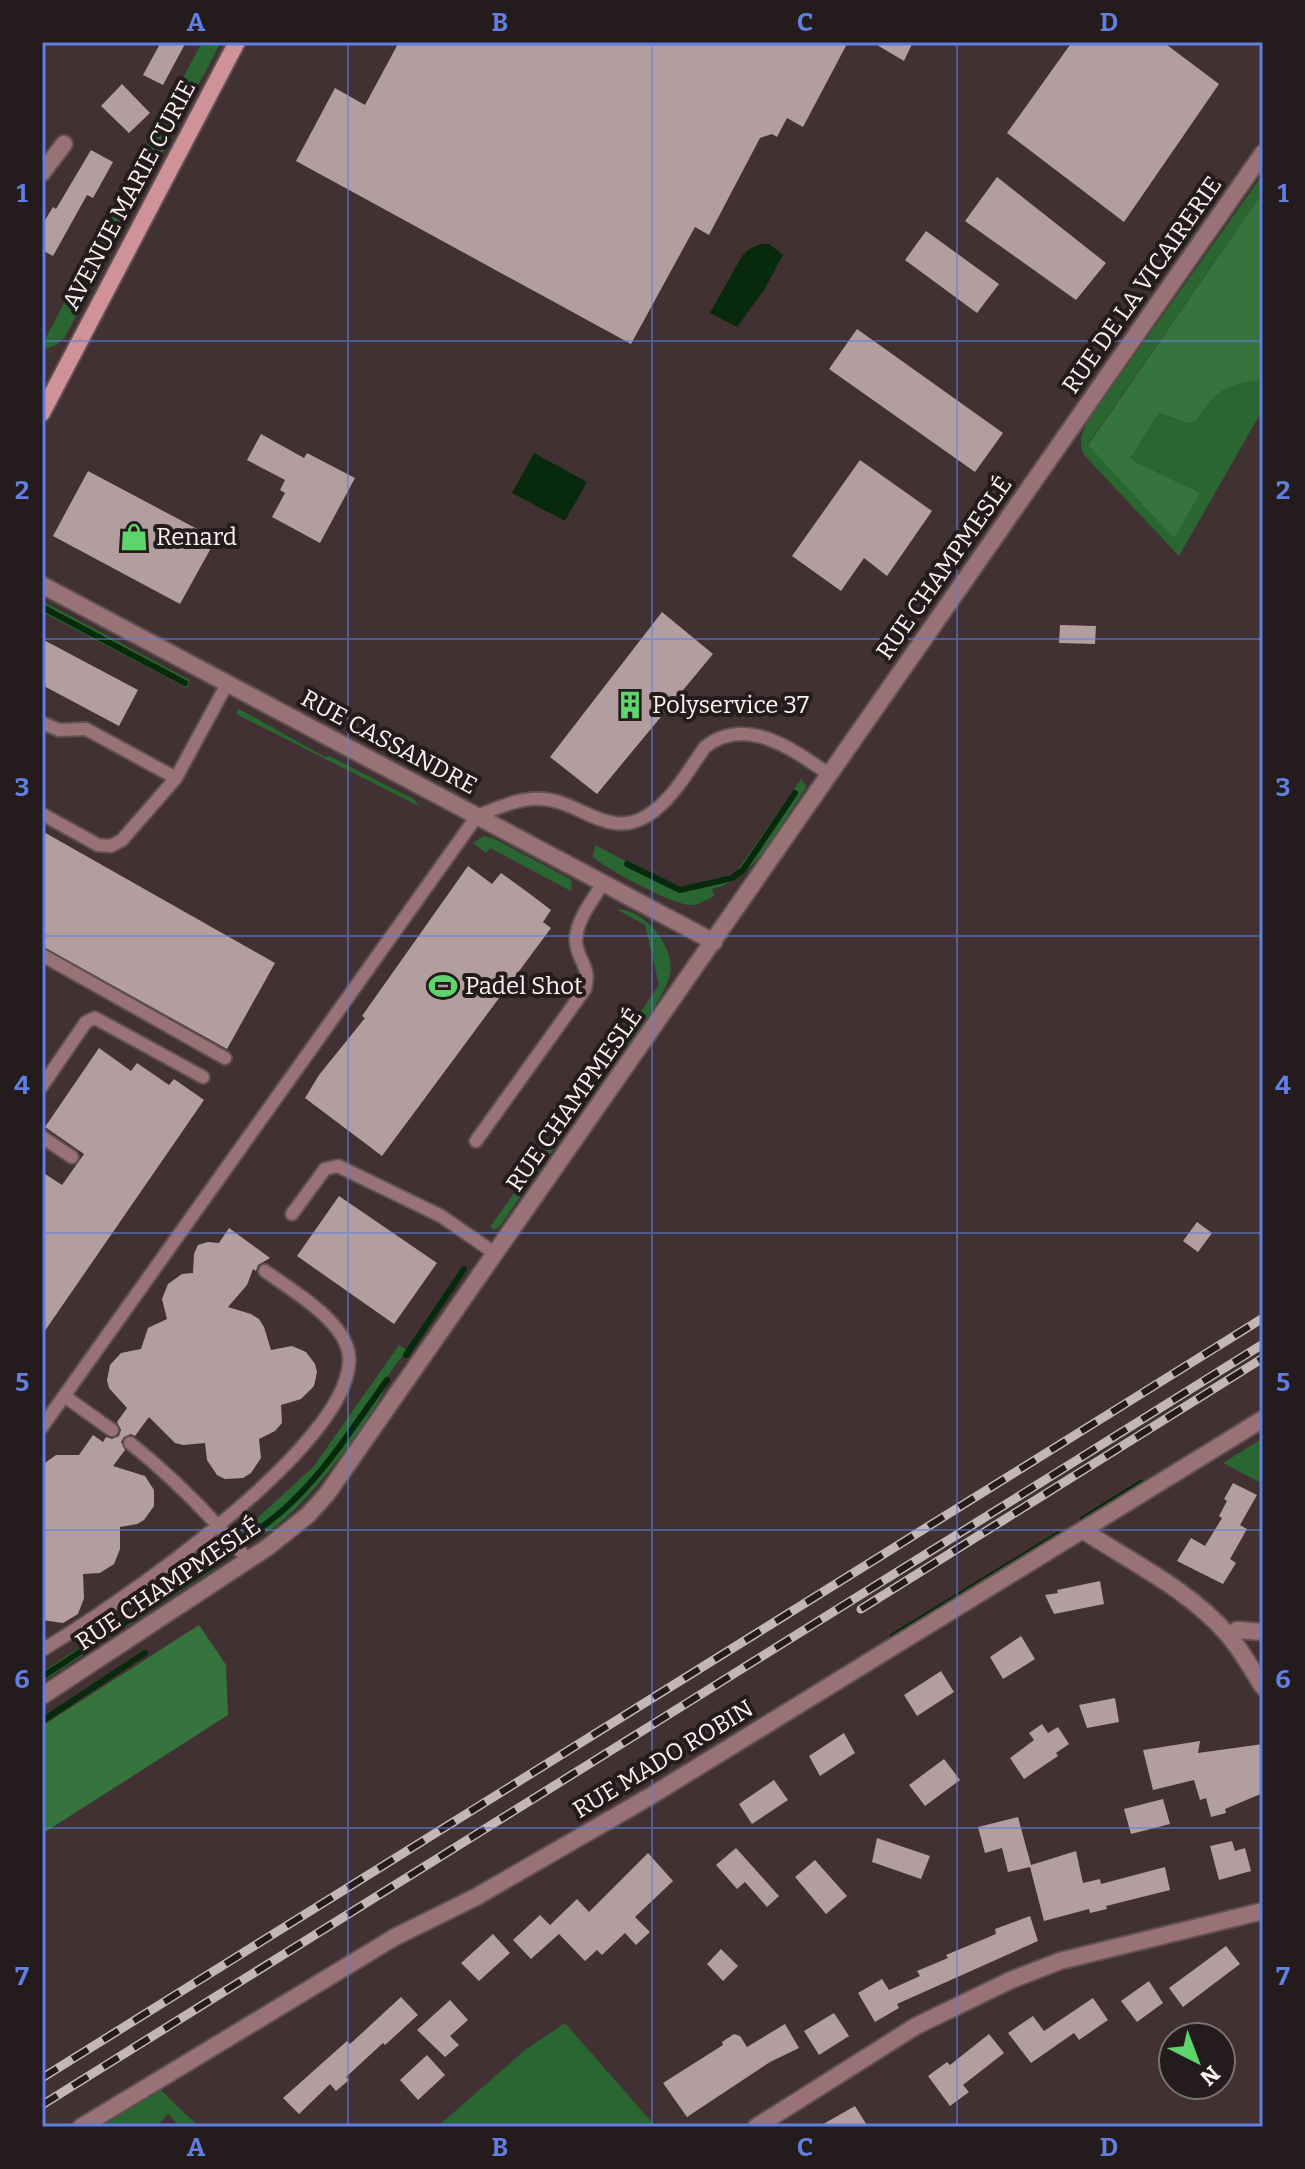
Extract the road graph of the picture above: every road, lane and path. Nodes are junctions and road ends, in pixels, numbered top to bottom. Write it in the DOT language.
graph roads {
  1 [pos="237,42"];
  2 [pos="64,144"];
  3 [pos="1263,153"];
  4 [pos="42,173"];
  5 [pos="42,413"];
  6 [pos="1059,445"];
  7 [pos="42,585"];
  8 [pos="227,684"];
  9 [pos="42,723"];
  10 [pos="830,775"];
  11 [pos="176,778"];
  12 [pos="42,814"];
  13 [pos="477,816"];
  14 [pos="603,883"];
  15 [pos="714,942"];
  16 [pos="42,955"];
  17 [pos="225,1058"];
  18 [pos="203,1077"];
  19 [pos="42,1086"];
  20 [pos="42,1137"];
  21 [pos="476,1141"];
  22 [pos="72,1157"];
  23 [pos="292,1214"];
  24 [pos="496,1254"];
  25 [pos="265,1271"];
  26 [pos="64,1396"];
  27 [pos="1263,1419"];
  28 [pos="42,1427"];
  29 [pos="112,1430"];
  30 [pos="130,1443"];
  31 [pos="218,1524"];
  32 [pos="1084,1531"];
  33 [pos="248,1560"];
  34 [pos="1263,1632"];
  35 [pos="1229,1636"];
  36 [pos="42,1650"];
  37 [pos="1263,1687"];
  38 [pos="42,1696"];
  39 [pos="1263,1911"];
  40 [pos="81,2127"];
  41 [pos="756,2127"];
  1 -- 5 [label="main road, AVENUE MARIE CURIE"];
  2 -- 4 [label="street"];
  3 -- 6 [label="street, RUE DE LA VICAIRERIE"];
  6 -- 10 [label="street, RUE CHAMPMESLÉ"];
  7 -- 8 [label="street, RUE CASSANDRE"];
  8 -- 11 [label="lane"];
  8 -- 13 [label="street, RUE CASSANDRE"];
  9 -- 11 [label="lane"];
  10 -- 13 [label="lane"];
  10 -- 15 [label="street, RUE CHAMPMESLÉ"];
  11 -- 12 [label="lane"];
  13 -- 14 [label="street, RUE CASSANDRE"];
  13 -- 26 [label="lane"];
  14 -- 15 [label="street, RUE CASSANDRE"];
  14 -- 21 [label="lane"];
  15 -- 24 [label="street, RUE CHAMPMESLÉ"];
  16 -- 17 [label="lane"];
  18 -- 19 [label="lane"];
  20 -- 22 [label="lane"];
  23 -- 24 [label="lane"];
  24 -- 33 [label="street, RUE CHAMPMESLÉ"];
  25 -- 31 [label="lane"];
  26 -- 28 [label="lane"];
  26 -- 29 [label="lane"];
  27 -- 32 [label="street, RUE MADO ROBIN"];
  30 -- 31 [label="lane"];
  31 -- 33 [label="lane"];
  31 -- 36 [label="lane"];
  32 -- 35 [label="street"];
  32 -- 40 [label="street, RUE MADO ROBIN"];
  33 -- 38 [label="street, RUE CHAMPMESLÉ"];
  34 -- 35 [label="street"];
  35 -- 37 [label="street"];
  39 -- 41 [label="street"];
}
